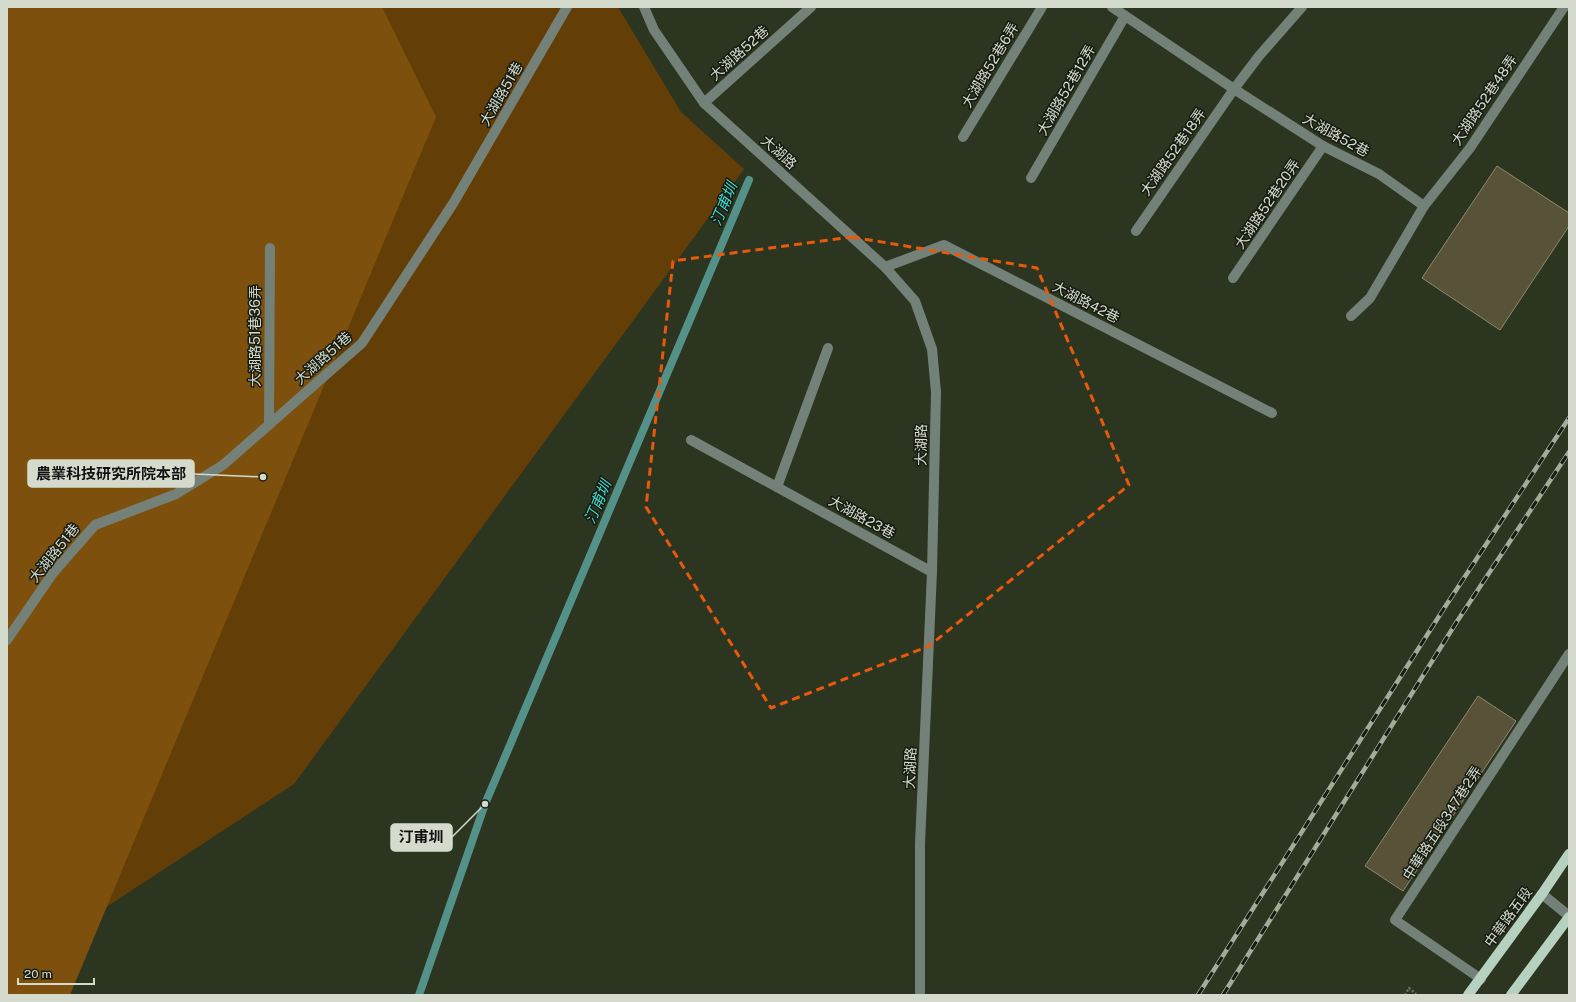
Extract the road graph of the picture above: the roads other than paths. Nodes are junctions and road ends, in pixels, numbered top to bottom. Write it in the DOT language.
graph roads {
  1 [pos="567,7"];
  2 [pos="644,7"];
  3 [pos="811,7"];
  4 [pos="1042,7"];
  5 [pos="1112,7"];
  6 [pos="1302,7"];
  7 [pos="1564,7"];
  8 [pos="1125,16"];
  9 [pos="1234,89"];
  10 [pos="704,103"];
  11 [pos="963,137"];
  12 [pos="1323,146"];
  13 [pos="1031,178"];
  14 [pos="1424,206"];
  15 [pos="1136,231"];
  16 [pos="270,248"];
  17 [pos="885,267"];
  18 [pos="1233,278"];
  19 [pos="1351,316"];
  20 [pos="828,348"];
  21 [pos="1272,413"];
  22 [pos="269,425"];
  23 [pos="691,440"];
  24 [pos="777,487"];
  25 [pos="932,572"];
  26 [pos="7,640"];
  27 [pos="1569,654"];
  28 [pos="1569,854"];
  29 [pos="1542,894"];
  30 [pos="1569,916"];
  31 [pos="1480,979"];
  32 [pos="920,995"];
  33 [pos="1468,995"];
  34 [pos="1511,995"];
  1 -- 22 [label="street, 大湖路51巷"];
  2 -- 10 [label="street, 大湖路"];
  3 -- 10 [label="street, 大湖路52巷"];
  4 -- 11 [label="street, 大湖路52巷6弄"];
  5 -- 8 [label="street, 大湖路52巷"];
  6 -- 9 [label="street"];
  7 -- 14 [label="street, 大湖路52巷48弄"];
  8 -- 9 [label="street, 大湖路52巷"];
  8 -- 13 [label="street, 大湖路52巷12弄"];
  9 -- 12 [label="street, 大湖路52巷"];
  9 -- 15 [label="street, 大湖路52巷18弄"];
  10 -- 17 [label="street, 大湖路"];
  12 -- 14 [label="street, 大湖路52巷"];
  12 -- 18 [label="street, 大湖路52巷20弄"];
  14 -- 19 [label="street, 大湖路52巷48弄"];
  16 -- 22 [label="street, 大湖路51巷36弄"];
  17 -- 21 [label="street, 大湖路42巷"];
  17 -- 25 [label="street, 大湖路"];
  20 -- 24 [label="street"];
  22 -- 26 [label="street, 大湖路51巷"];
  23 -- 24 [label="street, 大湖路23巷"];
  24 -- 25 [label="street, 大湖路23巷"];
  25 -- 32 [label="street, 大湖路"];
  27 -- 31 [label="street, 中華路五段347巷2弄"];
  28 -- 29 [label="main road, 中華路五段"];
  29 -- 30 [label="street"];
  29 -- 31 [label="main road, 中華路五段"];
  30 -- 34 [label="main road"];
  31 -- 33 [label="main road, 中華路五段"];
}
